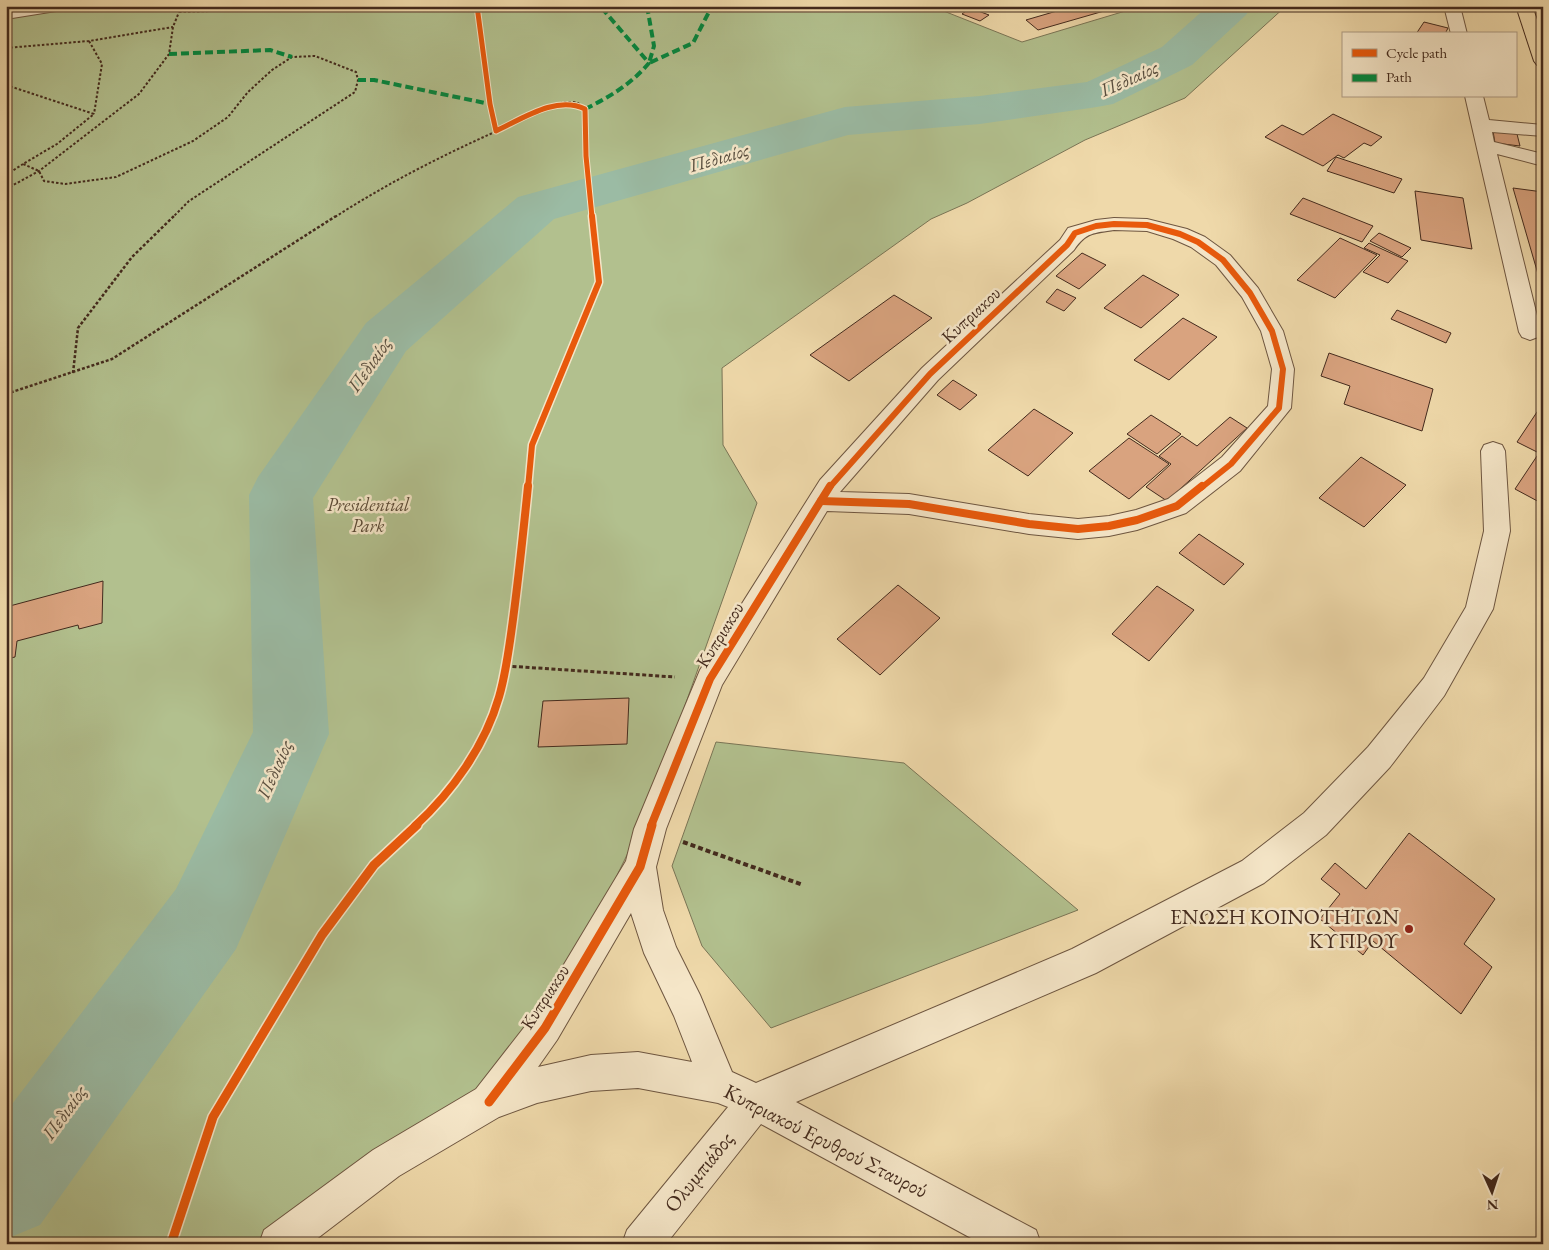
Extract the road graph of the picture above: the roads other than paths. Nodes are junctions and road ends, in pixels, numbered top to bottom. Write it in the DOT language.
graph roads {
  1 [pos="56,6"];
  2 [pos="1452,6"];
  3 [pos="1524,6"];
  4 [pos="17,11"];
  5 [pos="1458,32"];
  6 [pos="1542,55"];
  7 [pos="1474,98"];
  8 [pos="1480,124"];
  9 [pos="1543,131"];
  10 [pos="1486,146"];
  11 [pos="1543,160"];
  12 [pos="1530,332"];
  13 [pos="1493,451"];
  14 [pos="821,500"];
  15 [pos="640,867"];
  16 [pos="719,1085"];
  17 [pos="756,1101"];
  18 [pos="489,1102"];
  19 [pos="278,1244"];
  20 [pos="641,1244"];
  21 [pos="1022,1244"];
  1 -- 4 [label="street"];
  2 -- 5 [label="street"];
  3 -- 6 [label="main road"];
  7 -- 8 [label="street"];
  8 -- 9 [label="street"];
  8 -- 10 [label="street"];
  10 -- 11 [label="street"];
  10 -- 12 [label="street"];
  13 -- 17 [label="street"];
  14 -- 14 [label="street, Κυπριακου"];
  14 -- 15 [label="street, Κυπριακου"];
  15 -- 16 [label="street, Κυπριακου"];
  15 -- 18 [label="street, Κυπριακου"];
  16 -- 17 [label="street, Κυπριακού Ερυθρού Σταυρού"];
  16 -- 18 [label="street, Κυπριακού Ερυθρού Σταυρού"];
  17 -- 20 [label="street, Ολυμπιάδος"];
  17 -- 21 [label="street, Κυπριακού Ερυθρού Σταυρού"];
  18 -- 19 [label="street, Κυπριακού Ερυθρού Σταυρού"];
}
